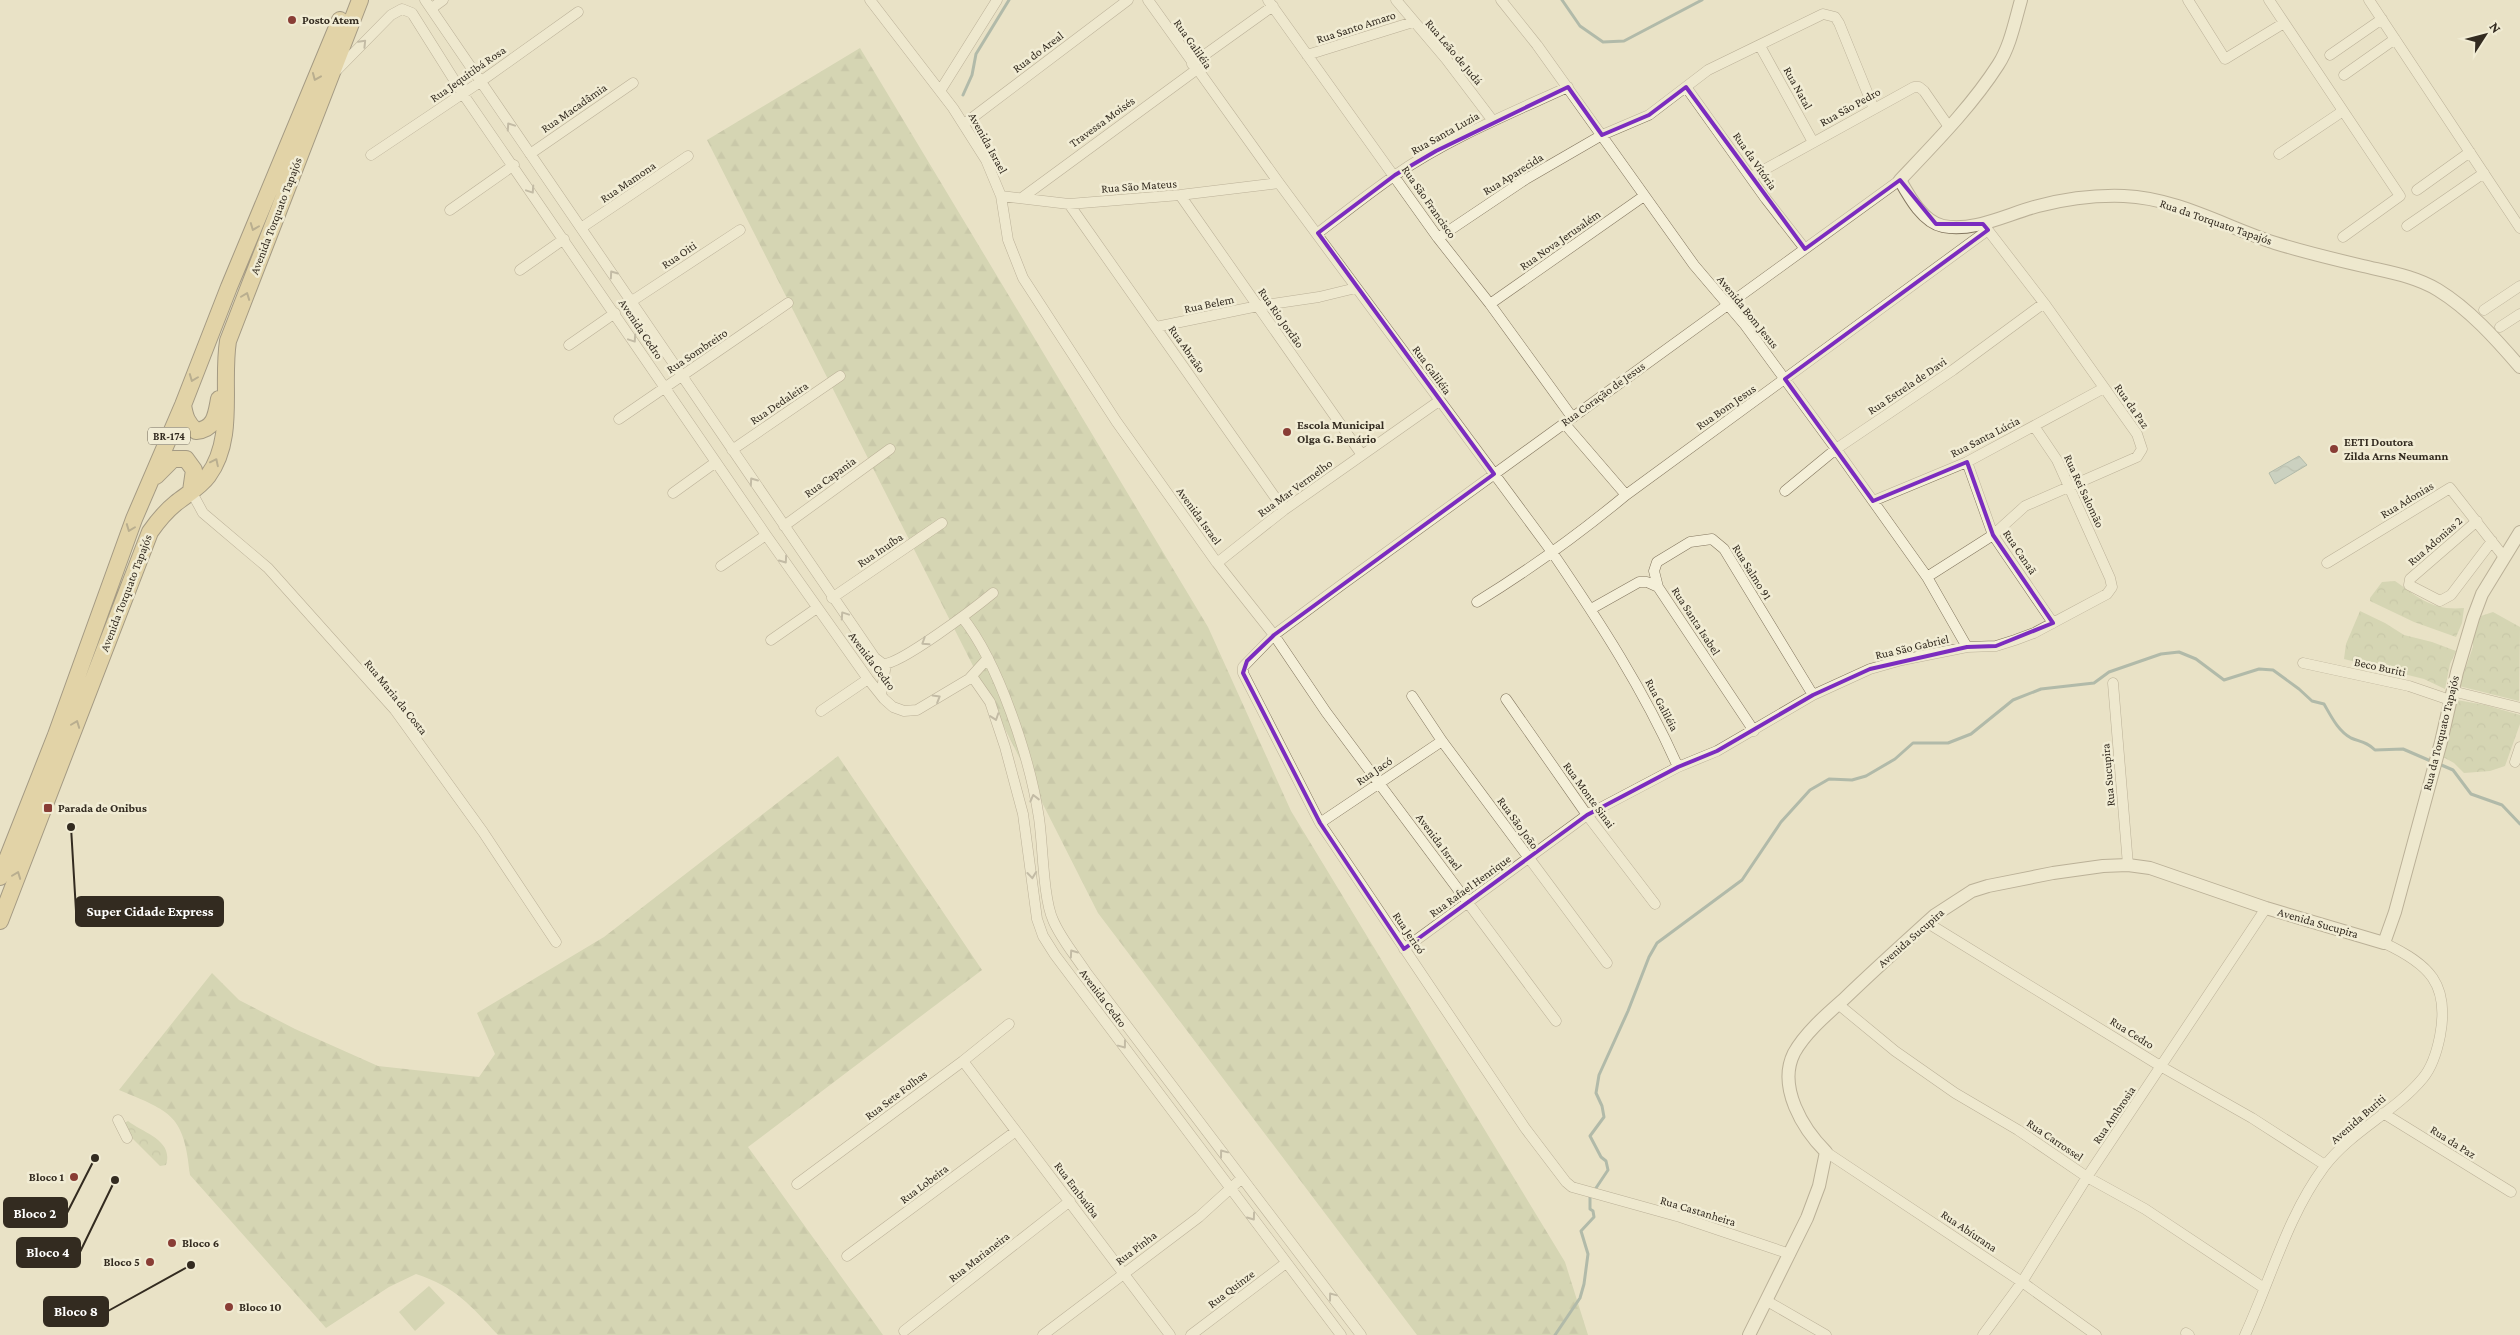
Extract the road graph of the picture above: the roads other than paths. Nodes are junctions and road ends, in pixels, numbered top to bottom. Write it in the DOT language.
graph roads {
  1 [pos="349,0"];
  2 [pos="360,0"];
  3 [pos="443,0"];
  4 [pos="870,0"];
  5 [pos="997,0"];
  6 [pos="1128,0"];
  7 [pos="1148,0"];
  8 [pos="1396,0"];
  9 [pos="1501,0"];
  10 [pos="2021,0"];
  11 [pos="2188,0"];
  12 [pos="2269,0"];
  13 [pos="2369,0"];
  14 [pos="1270,3"];
  15 [pos="428,4"];
  16 [pos="578,12"];
  17 [pos="2382,19"];
  18 [pos="1413,22"];
  19 [pos="2284,22"];
  20 [pos="2395,39"];
  21 [pos="1760,46"];
  22 [pos="1307,55"];
  23 [pos="2330,55"];
  24 [pos="1194,67"];
  25 [pos="2344,75"];
  26 [pos="329,78"];
  27 [pos="480,82"];
  28 [pos="633,83"];
  29 [pos="1568,87"];
  30 [pos="1686,87"];
  31 [pos="940,92"];
  32 [pos="463,94"];
  33 [pos="1874,109"];
  34 [pos="2343,112"];
  35 [pos="1493,121"];
  36 [pos="964,124"];
  37 [pos="1949,127"];
  38 [pos="1602,135"];
  39 [pos="1813,142"];
  40 [pos="2470,152"];
  41 [pos="530,154"];
  42 [pos="2279,154"];
  43 [pos="371,155"];
  44 [pos="688,156"];
  45 [pos="514,165"];
  46 [pos="2484,172"];
  47 [pos="1395,175"];
  48 [pos="1751,177"];
  49 [pos="1900,180"];
  50 [pos="1278,183"];
  51 [pos="2417,190"];
  52 [pos="1180,195"];
  53 [pos="1001,196"];
  54 [pos="1644,196"];
  55 [pos="1024,197"];
  56 [pos="1068,204"];
  57 [pos="450,210"];
  58 [pos="2407,226"];
  59 [pos="1985,227"];
  60 [pos="581,228"];
  61 [pos="2520,228"];
  62 [pos="740,230"];
  63 [pos="1318,233"];
  64 [pos="2343,237"];
  65 [pos="1438,238"];
  66 [pos="564,239"];
  67 [pos="1805,249"];
  68 [pos="520,270"];
  69 [pos="2520,286"];
  70 [pos="1356,288"];
  71 [pos="632,301"];
  72 [pos="788,303"];
  73 [pos="2044,303"];
  74 [pos="1490,304"];
  75 [pos="1726,304"];
  76 [pos="1258,306"];
  77 [pos="2484,310"];
  78 [pos="615,313"];
  79 [pos="2520,314"];
  80 [pos="1156,328"];
  81 [pos="2500,328"];
  82 [pos="569,346"];
  83 [pos="2520,368"];
  84 [pos="225,371"];
  85 [pos="682,376"];
  86 [pos="840,376"];
  87 [pos="1786,379"];
  88 [pos="665,388"];
  89 [pos="2104,388"];
  90 [pos="1438,401"];
  91 [pos="183,405"];
  92 [pos="619,419"];
  93 [pos="1568,420"];
  94 [pos="2034,426"];
  95 [pos="890,449"];
  96 [pos="1836,449"];
  97 [pos="732,450"];
  98 [pos="1362,455"];
  99 [pos="716,462"];
  100 [pos="1967,462"];
  101 [pos="1494,474"];
  102 [pos="2069,486"];
  103 [pos="191,491"];
  104 [pos="1785,491"];
  105 [pos="145,492"];
  106 [pos="672,493"];
  107 [pos="1626,495"];
  108 [pos="1873,501"];
  109 [pos="1284,510"];
  110 [pos="2477,521"];
  111 [pos="942,523"];
  112 [pos="784,526"];
  113 [pos="2520,532"];
  114 [pos="766,534"];
  115 [pos="1993,535"];
  116 [pos="2492,541"];
  117 [pos="1552,552"];
  118 [pos="2504,557"];
  119 [pos="1217,563"];
  120 [pos="2327,563"];
  121 [pos="721,566"];
  122 [pos="2106,570"];
  123 [pos="1927,577"];
  124 [pos="1658,587"];
  125 [pos="993,593"];
  126 [pos="832,598"];
  127 [pos="1477,602"];
  128 [pos="817,608"];
  129 [pos="1591,609"];
  130 [pos="962,617"];
  131 [pos="2053,623"];
  132 [pos="1274,635"];
  133 [pos="771,640"];
  134 [pos="1967,647"];
  135 [pos="1252,656"];
  136 [pos="988,658"];
  137 [pos="886,664"];
  138 [pos="2303,664"];
  139 [pos="868,679"];
  140 [pos="969,679"];
  141 [pos="2112,683"];
  142 [pos="881,695"];
  143 [pos="1813,695"];
  144 [pos="2451,695"];
  145 [pos="1412,696"];
  146 [pos="1506,700"];
  147 [pos="2520,708"];
  148 [pos="821,711"];
  149 [pos="1754,731"];
  150 [pos="1442,741"];
  151 [pos="2520,747"];
  152 [pos="2515,762"];
  153 [pos="1678,766"];
  154 [pos="1380,783"];
  155 [pos="1587,815"];
  156 [pos="1320,822"];
  157 [pos="1041,836"];
  158 [pos="1027,837"];
  159 [pos="1529,859"];
  160 [pos="2128,865"];
  161 [pos="0,876"];
  162 [pos="1468,902"];
  163 [pos="1655,904"];
  164 [pos="2266,908"];
  165 [pos="0,921"];
  166 [pos="1926,922"];
  167 [pos="556,942"];
  168 [pos="2384,943"];
  169 [pos="1404,949"];
  170 [pos="1607,963"];
  171 [pos="1838,1004"];
  172 [pos="1116,1011"];
  173 [pos="1104,1020"];
  174 [pos="1556,1021"];
  175 [pos="1009,1024"];
  176 [pos="963,1061"];
  177 [pos="2162,1067"];
  178 [pos="2383,1113"];
  179 [pos="118,1120"];
  180 [pos="1016,1131"];
  181 [pos="127,1138"];
  182 [pos="1826,1152"];
  183 [pos="2325,1166"];
  184 [pos="2087,1177"];
  185 [pos="1242,1178"];
  186 [pos="797,1184"];
  187 [pos="1230,1188"];
  188 [pos="2511,1192"];
  189 [pos="1598,1195"];
  190 [pos="1070,1202"];
  191 [pos="1790,1254"];
  192 [pos="847,1256"];
  193 [pos="1286,1264"];
  194 [pos="1124,1272"];
  195 [pos="2022,1282"];
  196 [pos="2264,1288"];
  197 [pos="1767,1302"];
  198 [pos="1353,1324"];
  199 [pos="904,1331"];
  200 [pos="1043,1335"];
  201 [pos="1170,1335"];
  202 [pos="1191,1335"];
  203 [pos="1340,1335"];
  204 [pos="1361,1335"];
  205 [pos="1749,1335"];
  206 [pos="1826,1335"];
  207 [pos="1983,1335"];
  208 [pos="2096,1335"];
  209 [pos="2245,1335"];
  1 -- 91 [label="highway, Avenida Torquato Tapajós / BR-174, one-way"];
  2 -- 26 [label="highway, Avenida Torquato Tapajós"];
  3 -- 15 [label="street"];
  4 -- 31 [label="street, Avenida Israel"];
  5 -- 31 [label="street"];
  6 -- 36 [label="street, Rua do Areal"];
  7 -- 24 [label="street, Rua Galiléia"];
  8 -- 18 [label="street, Rua Leão de Judá"];
  9 -- 29 [label="street, Avenida Bom Jesus"];
  10 -- 37 [label="street, Rua Coração de Jesus"];
  11 -- 19 [label="street"];
  12 -- 19 [label="street"];
  13 -- 17 [label="street"];
  14 -- 22 [label="street, Rua São Francisco"];
  14 -- 24 [label="street, Travessa Moisés"];
  15 -- 27 [label="street, Avenida Cedro"];
  16 -- 27 [label="street, Rua Jequitibá Rosa"];
  17 -- 20 [label="street"];
  17 -- 23 [label="street"];
  18 -- 22 [label="street, Rua Santo Amaro"];
  18 -- 35 [label="street, Rua Leão de Judá"];
  19 -- 34 [label="street"];
  20 -- 25 [label="street"];
  20 -- 40 [label="street"];
  21 -- 30 [label="street, Rua Aparecida"];
  21 -- 33 [label="street, Rua Aparecida"];
  21 -- 39 [label="street, Rua Natal"];
  22 -- 47 [label="street, Rua São Francisco"];
  24 -- 50 [label="street, Rua Galiléia"];
  24 -- 55 [label="street, Travessa Moisés"];
  26 -- 32 [label="street, Avenida Cedro, one-way"];
  84 -- 26 [label="highway, Avenida Torquato Tapajós, one-way"];
  27 -- 32 [label="street, Rua Jequitibá Rosa"];
  41 -- 27 [label="street, Avenida Cedro, one-way"];
  28 -- 41 [label="street, Rua Macadâmia"];
  29 -- 35 [label="street, Rua Santa Luzia"];
  29 -- 38 [label="street, Avenida Bom Jesus"];
  30 -- 38 [label="street, Rua Aparecida"];
  30 -- 48 [label="street, Rua da Vitória"];
  31 -- 36 [label="street, Avenida Israel"];
  32 -- 43 [label="street, Rua Jequitibá Rosa"];
  32 -- 45 [label="street, Avenida Cedro"];
  33 -- 37 [label="street, Rua São Pedro"];
  33 -- 39 [label="street, Rua São Pedro"];
  34 -- 42 [label="street"];
  34 -- 64 [label="street"];
  35 -- 47 [label="street, Rua Santa Luzia"];
  36 -- 53 [label="street, Avenida Israel"];
  37 -- 49 [label="street, Rua Coração de Jesus"];
  38 -- 54 [label="street, Avenida Bom Jesus"];
  38 -- 65 [label="street, Rua Aparecida"];
  39 -- 48 [label="street, Rua São Pedro"];
  40 -- 46 [label="street"];
  40 -- 51 [label="street"];
  41 -- 60 [label="street, Avenida Cedro"];
  44 -- 60 [label="street, Rua Mamona"];
  45 -- 57 [label="street"];
  45 -- 66 [label="street, Avenida Cedro, one-way"];
  46 -- 58 [label="street"];
  46 -- 61 [label="street"];
  47 -- 63 [label="street, Rua Santa Luzia"];
  47 -- 65 [label="street, Rua São Francisco"];
  48 -- 67 [label="street, Rua da Vitória"];
  49 -- 59 [label="street, Rua da Torquato Tapajós"];
  49 -- 67 [label="street, Rua Coração de Jesus"];
  50 -- 52 [label="street, Rua São Mateus"];
  50 -- 63 [label="street, Rua Galiléia"];
  52 -- 56 [label="street, Rua São Mateus"];
  52 -- 76 [label="street, Rua Rio Jordão"];
  53 -- 55 [label="street, Rua São Mateus"];
  53 -- 119 [label="street, Avenida Israel"];
  54 -- 74 [label="street, Rua Nova Jerusalém"];
  54 -- 75 [label="street, Avenida Bom Jesus"];
  55 -- 56 [label="street, Rua São Mateus"];
  56 -- 80 [label="street, Rua Abraão"];
  59 -- 73 [label="street, Rua da Paz"];
  59 -- 83 [label="street, Rua da Torquato Tapajós"];
  59 -- 87 [label="street, Rua Bom Jesus"];
  71 -- 60 [label="street, Avenida Cedro, one-way"];
  62 -- 71 [label="street, Rua Oiti"];
  63 -- 70 [label="street, Rua Galiléia"];
  65 -- 74 [label="street, Rua São Francisco"];
  66 -- 68 [label="street"];
  66 -- 78 [label="street, Avenida Cedro"];
  67 -- 75 [label="street, Rua Coração de Jesus"];
  69 -- 77 [label="street"];
  70 -- 76 [label="street, Rua Belem"];
  70 -- 90 [label="street, Rua Galiléia"];
  71 -- 85 [label="street, Avenida Cedro"];
  72 -- 85 [label="street, Rua Sombreiro"];
  73 -- 89 [label="street, Rua da Paz"];
  73 -- 96 [label="street, Rua Estrela de Davi"];
  74 -- 93 [label="street, Rua São Francisco"];
  75 -- 87 [label="street, Avenida Bom Jesus"];
  75 -- 93 [label="street, Rua Coração de Jesus"];
  76 -- 80 [label="street, Rua Belem"];
  76 -- 98 [label="street, Rua Rio Jordão"];
  78 -- 82 [label="street"];
  78 -- 88 [label="street, Avenida Cedro, one-way"];
  79 -- 81 [label="street"];
  80 -- 109 [label="street, Rua Abraão"];
  84 -- 91 [label="highway"];
  103 -- 84 [label="highway, Avenida Torquato Tapajós, one-way"];
  85 -- 88 [label="street, Rua Sombreiro"];
  85 -- 97 [label="street, Avenida Cedro"];
  86 -- 97 [label="street, Rua Dedaleira"];
  87 -- 96 [label="street, Avenida Bom Jesus"];
  87 -- 107 [label="street, Rua Bom Jesus"];
  88 -- 92 [label="street, Rua Sombreiro"];
  88 -- 99 [label="street, Avenida Cedro"];
  89 -- 94 [label="street, Rua Santa Lúcia"];
  89 -- 102 [label="street, Rua da Paz"];
  90 -- 98 [label="street, Rua Mar Vermelho"];
  90 -- 101 [label="street, Rua Galiléia"];
  91 -- 105 [label="highway, Avenida Torquato Tapajós / BR-174"];
  93 -- 101 [label="street, Rua Coração de Jesus"];
  93 -- 107 [label="street, Rua São Francisco"];
  94 -- 100 [label="street, Rua Santa Lúcia"];
  94 -- 102 [label="street, Rua Rei Salomão"];
  95 -- 112 [label="street, Rua Capania"];
  96 -- 104 [label="street, Rua Estrela de Davi"];
  96 -- 108 [label="street, Avenida Bom Jesus"];
  112 -- 97 [label="street, Avenida Cedro, one-way"];
  98 -- 109 [label="street, Rua Mar Vermelho"];
  99 -- 106 [label="street"];
  99 -- 114 [label="street, Avenida Cedro"];
  100 -- 108 [label="street, Rua Santa Lúcia"];
  100 -- 115 [label="street, Rua Canaã"];
  101 -- 117 [label="street, Rua Galiléia"];
  101 -- 132 [label="street, Rua Coração de Jesus"];
  102 -- 115 [label="street, Rua da Paz"];
  102 -- 122 [label="street, Rua Rei Salomão"];
  103 -- 105 [label="highway"];
  165 -- 103 [label="highway, Avenida Torquato Tapajós, one-way"];
  103 -- 167 [label="street, Rua Maria da Costa"];
  105 -- 161 [label="highway, Avenida Torquato Tapajós / BR-174, one-way"];
  107 -- 117 [label="street, Rua Bom Jesus"];
  108 -- 123 [label="street, Avenida Bom Jesus"];
  109 -- 119 [label="street, Rua Mar Vermelho"];
  110 -- 116 [label="street, Rua Adonias"];
  110 -- 116 [label="street, Rua Adonias 2"];
  110 -- 120 [label="street, Rua Adonias"];
  111 -- 126 [label="street, Rua Inuíba"];
  112 -- 126 [label="street, Avenida Cedro"];
  113 -- 118 [label="street, Rua da Torquato Tapajós"];
  114 -- 121 [label="street"];
  114 -- 128 [label="street, Avenida Cedro, one-way"];
  115 -- 123 [label="street, Rua da Paz"];
  115 -- 131 [label="street, Rua Canaã"];
  116 -- 118 [label="street, Rua Adonias"];
  117 -- 127 [label="street, Rua Bom Jesus"];
  117 -- 129 [label="street, Rua Galiléia"];
  118 -- 144 [label="street, Rua da Torquato Tapajós"];
  119 -- 132 [label="street, Avenida Israel"];
  122 -- 131 [label="street, Rua São Gabriel"];
  123 -- 134 [label="street, Avenida Bom Jesus"];
  124 -- 129 [label="street, Rua Santa Isabel"];
  124 -- 143 [label="street, Rua Salmo 91"];
  124 -- 149 [label="street, Rua Santa Isabel"];
  125 -- 130 [label="street"];
  137 -- 126 [label="street, Avenida Cedro, one-way"];
  128 -- 133 [label="street"];
  128 -- 139 [label="street, Avenida Cedro"];
  129 -- 153 [label="street, Rua Galiléia"];
  130 -- 136 [label="street, Avenida Cedro"];
  130 -- 137 [label="street, Avenida Cedro, one-way"];
  131 -- 134 [label="street, Rua São Gabriel"];
  132 -- 135 [label="street, Rua Coração de Jesus"];
  132 -- 154 [label="street, Avenida Israel"];
  134 -- 143 [label="street, Rua São Gabriel"];
  135 -- 156 [label="street, Rua Jericó"];
  136 -- 140 [label="street"];
  157 -- 136 [label="street, Avenida Cedro, one-way"];
  137 -- 142 [label="street"];
  138 -- 144 [label="street, Beco Buriti"];
  139 -- 142 [label="street, Avenida Cedro"];
  139 -- 148 [label="street"];
  142 -- 140 [label="street, Avenida Cedro, one-way"];
  140 -- 158 [label="street, Avenida Cedro, one-way"];
  141 -- 160 [label="street, Rua Sucupira"];
  143 -- 149 [label="street, Rua São Gabriel"];
  144 -- 147 [label="street, Beco Buriti"];
  144 -- 168 [label="street, Rua da Torquato Tapajós"];
  145 -- 150 [label="street, Rua São João"];
  146 -- 155 [label="street, Rua Monte Sinai"];
  149 -- 153 [label="street, Rua São Gabriel"];
  150 -- 154 [label="street, Rua Jacó"];
  150 -- 159 [label="street, Rua São João"];
  151 -- 152 [label="street"];
  153 -- 155 [label="street, Rua Rafael Henrique"];
  154 -- 156 [label="street, Rua Jacó"];
  154 -- 162 [label="street, Avenida Israel"];
  155 -- 159 [label="street, Rua Rafael Henrique"];
  155 -- 163 [label="street, Rua Monte Sinai"];
  156 -- 169 [label="street, Rua Jericó"];
  157 -- 158 [label="street"];
  172 -- 157 [label="street, Avenida Cedro, one-way"];
  158 -- 173 [label="street, Avenida Cedro, one-way"];
  159 -- 162 [label="street, Rua Rafael Henrique"];
  159 -- 170 [label="street, Rua São João"];
  160 -- 164 [label="street, Avenida Sucupira"];
  160 -- 166 [label="street, Avenida Sucupira"];
  162 -- 169 [label="street, Rua Rafael Henrique"];
  162 -- 174 [label="street, Avenida Israel"];
  164 -- 168 [label="street, Avenida Sucupira"];
  164 -- 177 [label="street, Rua Ambrosia"];
  166 -- 171 [label="street, Avenida Sucupira"];
  166 -- 177 [label="street, Rua Cedro"];
  168 -- 178 [label="street, Avenida Buriti"];
  169 -- 189 [label="street, Rua Jericó"];
  171 -- 182 [label="street, Avenida Sucupira"];
  171 -- 184 [label="street, Rua Carrossel"];
  172 -- 173 [label="street"];
  185 -- 172 [label="street, Avenida Cedro, one-way"];
  173 -- 187 [label="street, Avenida Cedro, one-way"];
  175 -- 176 [label="street, Rua Sete Folhas"];
  176 -- 180 [label="street, Rua Embaúba"];
  176 -- 186 [label="street, Rua Sete Folhas"];
  177 -- 183 [label="street, Rua Cedro"];
  177 -- 184 [label="street, Rua Ambrosia"];
  178 -- 183 [label="street, Avenida Buriti"];
  178 -- 188 [label="street, Rua da Paz"];
  179 -- 181 [label="street"];
  180 -- 190 [label="street, Rua Embaúba"];
  180 -- 192 [label="street, Rua Lobeira"];
  182 -- 191 [label="street"];
  182 -- 195 [label="street, Rua Abíurana"];
  183 -- 196 [label="street, Avenida Buriti"];
  184 -- 195 [label="street, Rua Ambrosia"];
  184 -- 196 [label="street, Rua Carrossel"];
  185 -- 187 [label="street, Rua Pinha"];
  198 -- 185 [label="street, Avenida Cedro, one-way"];
  187 -- 193 [label="street, Avenida Cedro, one-way"];
  187 -- 194 [label="street, Rua Pinha"];
  189 -- 191 [label="street, Rua Castanheira"];
  190 -- 194 [label="street, Rua Embaúba"];
  190 -- 199 [label="street, Rua Marianeira"];
  191 -- 197 [label="street"];
  193 -- 202 [label="street, Rua Quinze"];
  193 -- 203 [label="street, Avenida Cedro"];
  194 -- 200 [label="street, Rua Pinha"];
  194 -- 201 [label="street, Rua Embaúba"];
  195 -- 207 [label="street, Rua Ambrosia"];
  195 -- 208 [label="street, Rua Abíurana"];
  196 -- 209 [label="street, Avenida Buriti"];
  197 -- 205 [label="street"];
  197 -- 206 [label="street"];
  198 -- 203 [label="street"];
  198 -- 204 [label="street, Avenida Cedro"];
}
